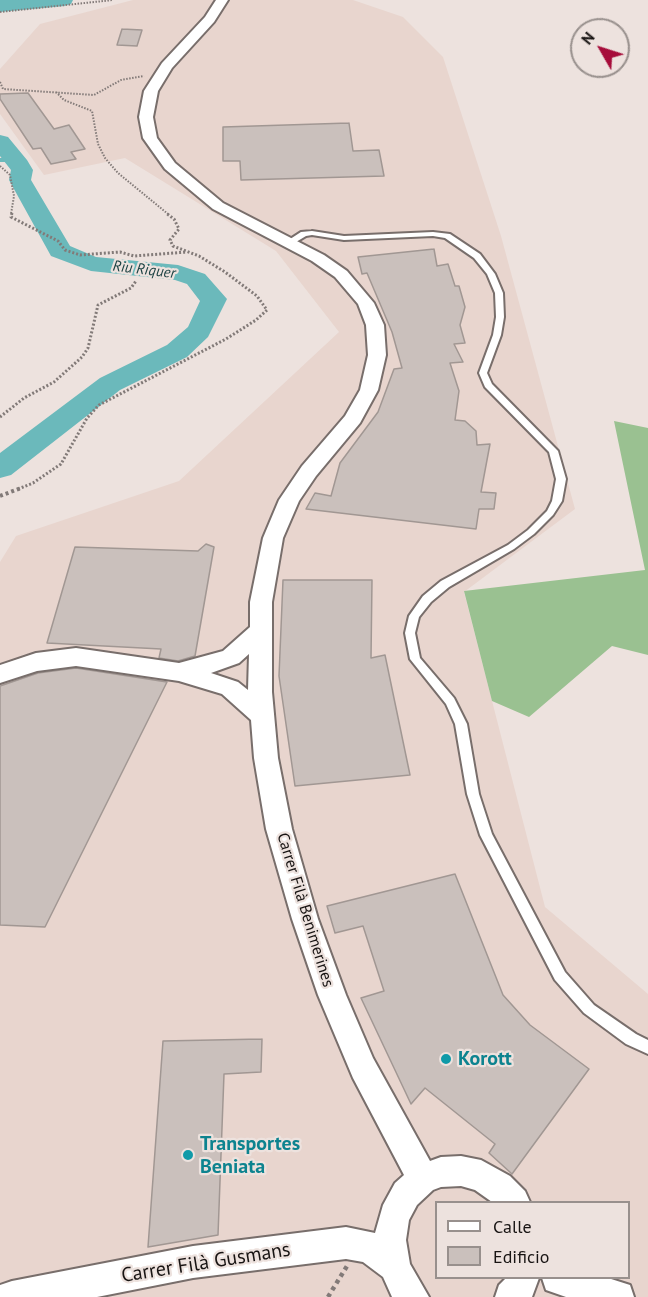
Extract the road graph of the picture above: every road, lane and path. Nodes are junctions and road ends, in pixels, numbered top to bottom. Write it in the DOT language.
graph roads {
  1 [pos="113,0"];
  2 [pos="222,0"];
  3 [pos="0,12"];
  4 [pos="159,76"];
  5 [pos="0,82"];
  6 [pos="56,92"];
  7 [pos="0,166"];
  8 [pos="288,243"];
  9 [pos="188,252"];
  10 [pos="136,281"];
  11 [pos="0,417"];
  12 [pos="0,496"];
  13 [pos="259,632"];
  14 [pos="179,672"];
  15 [pos="0,674"];
  16 [pos="261,715"];
  17 [pos="648,1047"];
  18 [pos="423,1179"];
  19 [pos="512,1201"];
  20 [pos="359,1245"];
  21 [pos="394,1266"];
  22 [pos="523,1279"];
  23 [pos="561,1279"];
  24 [pos="12,1297"];
  25 [pos="328,1297"];
  26 [pos="414,1297"];
  27 [pos="511,1297"];
  28 [pos="618,1297"];
  1 -- 3 [label="path"];
  2 -- 4 [label="street, Carrer Filà Benimerines"];
  4 -- 6 [label="path"];
  4 -- 8 [label="street, Carrer Filà Benimerines"];
  5 -- 6 [label="path"];
  6 -- 9 [label="path"];
  7 -- 9 [label="path"];
  8 -- 13 [label="street, Carrer Filà Benimerines"];
  8 -- 17 [label="lane"];
  9 -- 12 [label="path"];
  10 -- 11 [label="path"];
  13 -- 14 [label="street"];
  13 -- 16 [label="street, Carrer Filà Benimerines"];
  14 -- 15 [label="street"];
  14 -- 16 [label="street"];
  16 -- 18 [label="street, Carrer Filà Benimerines"];
  18 -- 19 [label="street"];
  18 -- 21 [label="street"];
  20 -- 21 [label="street, Carrer Filà Gusmans"];
  20 -- 24 [label="street, Carrer Filà Gusmans"];
  20 -- 25 [label="path"];
  21 -- 26 [label="street"];
  22 -- 27 [label="street"];
  23 -- 28 [label="street"];
}
